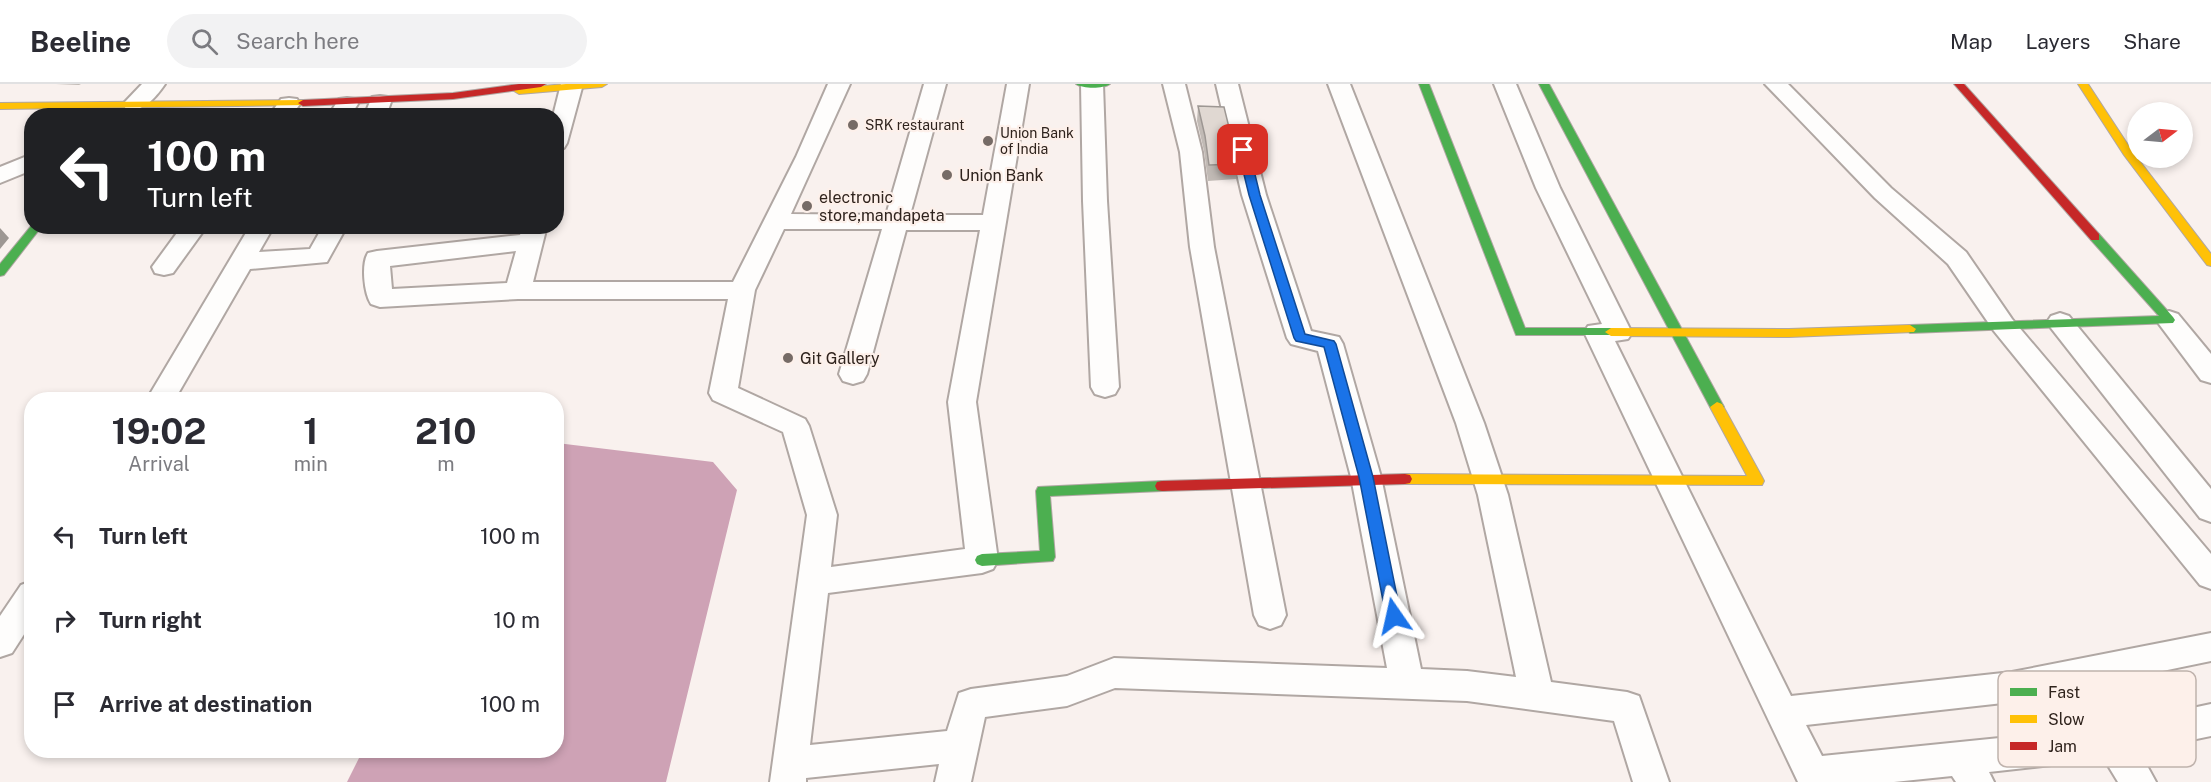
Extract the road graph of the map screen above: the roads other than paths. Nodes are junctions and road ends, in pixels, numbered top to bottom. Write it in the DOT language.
graph roads {
  1 [pos="154,84"];
  2 [pos="541,84"];
  3 [pos="602,84"];
  4 [pos="838,84"];
  5 [pos="935,84"];
  6 [pos="1018,84"];
  7 [pos="1081,84"];
  8 [pos="1092,84"];
  9 [pos="1105,84"];
  10 [pos="1174,84"];
  11 [pos="1227,84"];
  12 [pos="1339,84"];
  13 [pos="1424,84"];
  14 [pos="1505,84"];
  15 [pos="1545,84"];
  16 [pos="1776,84"];
  17 [pos="1959,84"];
  18 [pos="2083,84"];
  19 [pos="571,86"];
  20 [pos="490,93"];
  21 [pos="0,106"];
  22 [pos="64,108"];
  23 [pos="129,108"];
  24 [pos="384,108"];
  25 [pos="564,113"];
  26 [pos="24,165"];
  27 [pos="0,176"];
  28 [pos="776,221"];
  29 [pos="994,223"];
  30 [pos="896,224"];
  31 [pos="31,234"];
  32 [pos="189,234"];
  33 [pos="257,234"];
  34 [pos="330,234"];
  35 [pos="533,234"];
  36 [pos="242,261"];
  37 [pos="2211,262"];
  38 [pos="164,267"];
  39 [pos="0,272"];
  40 [pos="742,290"];
  41 [pos="518,291"];
  42 [pos="2169,320"];
  43 [pos="2060,322"];
  44 [pos="2003,325"];
  45 [pos="1608,332"];
  46 [pos="1677,333"];
  47 [pos="2211,373"];
  48 [pos="853,374"];
  49 [pos="1105,387"];
  50 [pos="165,392"];
  51 [pos="1488,478"];
  52 [pos="1667,480"];
  53 [pos="1367,481"];
  54 [pos="1245,482"];
  55 [pos="2211,510"];
  56 [pos="982,560"];
  57 [pos="2211,576"];
  58 [pos="813,582"];
  59 [pos="24,606"];
  60 [pos="1270,615"];
  61 [pos="0,643"];
  62 [pos="2211,647"];
  63 [pos="2092,671"];
  64 [pos="1407,684"];
  65 [pos="1998,689"];
  66 [pos="1537,695"];
  67 [pos="1782,712"];
  68 [pos="2211,720"];
  69 [pos="2196,723"];
  70 [pos="962,746"];
  71 [pos="1998,764"];
  72 [pos="2128,767"];
  73 [pos="1969,770"];
  74 [pos="789,772"];
  75 [pos="953,782"];
  76 [pos="1651,782"];
  77 [pos="2138,782"];
  1 -- 23 [label="street"];
  2 -- 20 [label="street"];
  3 -- 19 [label="street"];
  4 -- 28 [label="street"];
  5 -- 30 [label="street"];
  6 -- 29 [label="street"];
  7 -- 8 [label="street"];
  8 -- 9 [label="street"];
  8 -- 49 [label="street"];
  10 -- 54 [label="street"];
  11 -- 53 [label="street"];
  12 -- 51 [label="street"];
  13 -- 45 [label="street"];
  14 -- 45 [label="street"];
  15 -- 46 [label="street"];
  16 -- 44 [label="street"];
  17 -- 42 [label="street"];
  18 -- 37 [label="street"];
  19 -- 20 [label="street"];
  19 -- 25 [label="street"];
  20 -- 24 [label="street"];
  21 -- 22 [label="street"];
  26 -- 27 [label="street"];
  28 -- 30 [label="street"];
  28 -- 40 [label="street"];
  29 -- 30 [label="street"];
  29 -- 56 [label="street"];
  30 -- 48 [label="street"];
  31 -- 39 [label="street"];
  32 -- 38 [label="street"];
  33 -- 36 [label="street"];
  34 -- 36 [label="street"];
  35 -- 41 [label="street"];
  35 -- 41 [label="street"];
  36 -- 50 [label="street"];
  40 -- 41 [label="street"];
  40 -- 58 [label="street"];
  42 -- 43 [label="street"];
  42 -- 47 [label="street"];
  43 -- 44 [label="street"];
  43 -- 55 [label="street"];
  44 -- 46 [label="street"];
  44 -- 57 [label="street"];
  45 -- 46 [label="street"];
  45 -- 52 [label="street"];
  46 -- 52 [label="street"];
  51 -- 52 [label="street"];
  51 -- 53 [label="street"];
  51 -- 66 [label="street"];
  52 -- 67 [label="street"];
  53 -- 54 [label="street"];
  53 -- 64 [label="street"];
  54 -- 56 [label="street"];
  54 -- 60 [label="street"];
  56 -- 58 [label="street"];
  58 -- 74 [label="street"];
  59 -- 61 [label="street"];
  62 -- 63 [label="street"];
  64 -- 66 [label="street"];
  64 -- 70 [label="street"];
  65 -- 67 [label="street"];
  66 -- 76 [label="street"];
  67 -- 73 [label="street"];
  68 -- 69 [label="street"];
  70 -- 74 [label="street"];
  70 -- 75 [label="street"];
  71 -- 73 [label="street"];
  72 -- 77 [label="street"];
}
